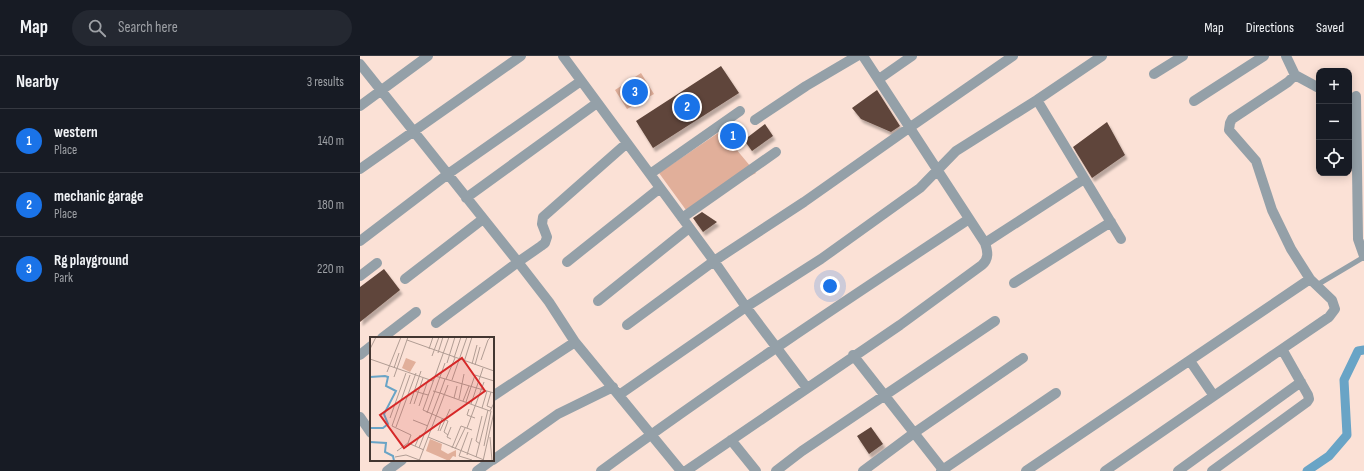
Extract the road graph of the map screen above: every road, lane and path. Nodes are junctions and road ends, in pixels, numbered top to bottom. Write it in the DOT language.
graph roads {
  1 [pos="428,56"];
  2 [pos="521,56"];
  3 [pos="563,56"];
  4 [pos="858,56"];
  5 [pos="863,56"];
  6 [pos="912,56"];
  7 [pos="1013,56"];
  8 [pos="1102,56"];
  9 [pos="1183,56"];
  10 [pos="1264,56"];
  11 [pos="1286,56"];
  12 [pos="360,64"];
  13 [pos="1154,74"];
  14 [pos="1296,74"];
  15 [pos="879,79"];
  16 [pos="581,81"];
  17 [pos="1316,86"];
  18 [pos="381,90"];
  19 [pos="1356,96"];
  20 [pos="1037,100"];
  21 [pos="1194,101"];
  22 [pos="597,103"];
  23 [pos="360,106"];
  24 [pos="740,111"];
  25 [pos="755,120"];
  26 [pos="909,128"];
  27 [pos="414,131"];
  28 [pos="627,143"];
  29 [pos="776,152"];
  30 [pos="360,169"];
  31 [pos="938,170"];
  32 [pos="448,174"];
  33 [pos="650,174"];
  34 [pos="1084,179"];
  35 [pos="660,188"];
  36 [pos="466,198"];
  37 [pos="682,218"];
  38 [pos="483,219"];
  39 [pos="969,219"];
  40 [pos="1111,222"];
  41 [pos="689,228"];
  42 [pos="1121,239"];
  43 [pos="360,241"];
  44 [pos="985,243"];
  45 [pos="1364,256"];
  46 [pos="714,261"];
  47 [pos="518,262"];
  48 [pos="567,262"];
  49 [pos="377,263"];
  50 [pos="360,276"];
  51 [pos="405,278"];
  52 [pos="1313,282"];
  53 [pos="1014,283"];
  54 [pos="598,301"];
  55 [pos="746,307"];
  56 [pos="416,312"];
  57 [pos="995,321"];
  58 [pos="436,324"];
  59 [pos="627,325"];
  60 [pos="383,337"];
  61 [pos="575,342"];
  62 [pos="370,347"];
  63 [pos="776,347"];
  64 [pos="1282,349"];
  65 [pos="360,355"];
  66 [pos="854,355"];
  67 [pos="1023,358"];
  68 [pos="1190,361"];
  69 [pos="1302,382"];
  70 [pos="807,388"];
  71 [pos="616,391"];
  72 [pos="1056,393"];
  73 [pos="494,395"];
  74 [pos="885,396"];
  75 [pos="1214,396"];
  76 [pos="361,421"];
  77 [pos="370,432"];
  78 [pos="914,433"];
  79 [pos="651,434"];
  80 [pos="731,440"];
  81 [pos="494,459"];
  82 [pos="400,461"];
  83 [pos="491,461"];
  84 [pos="391,467"];
  85 [pos="476,471"];
  86 [pos="601,471"];
  87 [pos="681,471"];
  88 [pos="686,471"];
  89 [pos="756,471"];
  90 [pos="776,471"];
  91 [pos="863,471"];
  92 [pos="942,471"];
  93 [pos="1026,471"];
  94 [pos="1105,471"];
  95 [pos="1178,471"];
  96 [pos="1212,471"];
  1 -- 18 [label="street"];
  2 -- 27 [label="street"];
  3 -- 16 [label="street"];
  4 -- 25 [label="street"];
  5 -- 15 [label="street"];
  6 -- 15 [label="street"];
  7 -- 26 [label="street"];
  8 -- 20 [label="street"];
  9 -- 13 [label="street"];
  10 -- 21 [label="street"];
  11 -- 14 [label="street"];
  12 -- 18 [label="street"];
  14 -- 17 [label="street"];
  14 -- 52 [label="street"];
  15 -- 26 [label="street"];
  16 -- 22 [label="street"];
  16 -- 32 [label="street"];
  18 -- 23 [label="street"];
  18 -- 27 [label="street"];
  19 -- 45 [label="street"];
  20 -- 31 [label="street"];
  20 -- 34 [label="street"];
  22 -- 28 [label="street"];
  22 -- 36 [label="street"];
  24 -- 33 [label="street"];
  26 -- 31 [label="street"];
  26 -- 46 [label="street"];
  27 -- 30 [label="street"];
  27 -- 32 [label="street"];
  28 -- 33 [label="street"];
  28 -- 47 [label="street"];
  29 -- 37 [label="street"];
  31 -- 39 [label="street"];
  31 -- 55 [label="street"];
  32 -- 36 [label="street"];
  32 -- 43 [label="street"];
  33 -- 35 [label="street"];
  34 -- 40 [label="street"];
  34 -- 44 [label="street"];
  35 -- 37 [label="street"];
  35 -- 48 [label="street"];
  36 -- 38 [label="street"];
  37 -- 41 [label="street"];
  38 -- 47 [label="street"];
  38 -- 51 [label="street"];
  39 -- 44 [label="street"];
  39 -- 63 [label="street"];
  40 -- 42 [label="street"];
  40 -- 53 [label="street"];
  41 -- 46 [label="street"];
  41 -- 54 [label="street"];
  44 -- 66 [label="street"];
  45 -- 52 [label="lane"];
  46 -- 55 [label="street"];
  46 -- 59 [label="street"];
  47 -- 58 [label="street"];
  47 -- 61 [label="street"];
  49 -- 50 [label="street"];
  52 -- 64 [label="street"];
  52 -- 68 [label="street"];
  55 -- 63 [label="street"];
  55 -- 71 [label="street"];
  56 -- 60 [label="street"];
  57 -- 74 [label="street"];
  61 -- 71 [label="street"];
  61 -- 73 [label="street"];
  62 -- 65 [label="street"];
  63 -- 70 [label="street"];
  63 -- 79 [label="street"];
  64 -- 69 [label="street"];
  64 -- 75 [label="street"];
  66 -- 70 [label="street"];
  66 -- 74 [label="street"];
  67 -- 78 [label="street"];
  68 -- 75 [label="street"];
  68 -- 93 [label="street"];
  69 -- 95 [label="street"];
  69 -- 96 [label="street"];
  70 -- 80 [label="street"];
  71 -- 79 [label="street"];
  71 -- 81 [label="street"];
  72 -- 92 [label="street"];
  74 -- 78 [label="street"];
  74 -- 90 [label="street"];
  75 -- 94 [label="street"];
  76 -- 77 [label="street"];
  78 -- 91 [label="street"];
  78 -- 92 [label="street"];
  79 -- 86 [label="street"];
  79 -- 87 [label="street"];
  80 -- 88 [label="street"];
  80 -- 89 [label="street"];
  82 -- 84 [label="street"];
  83 -- 85 [label="street"];
}
